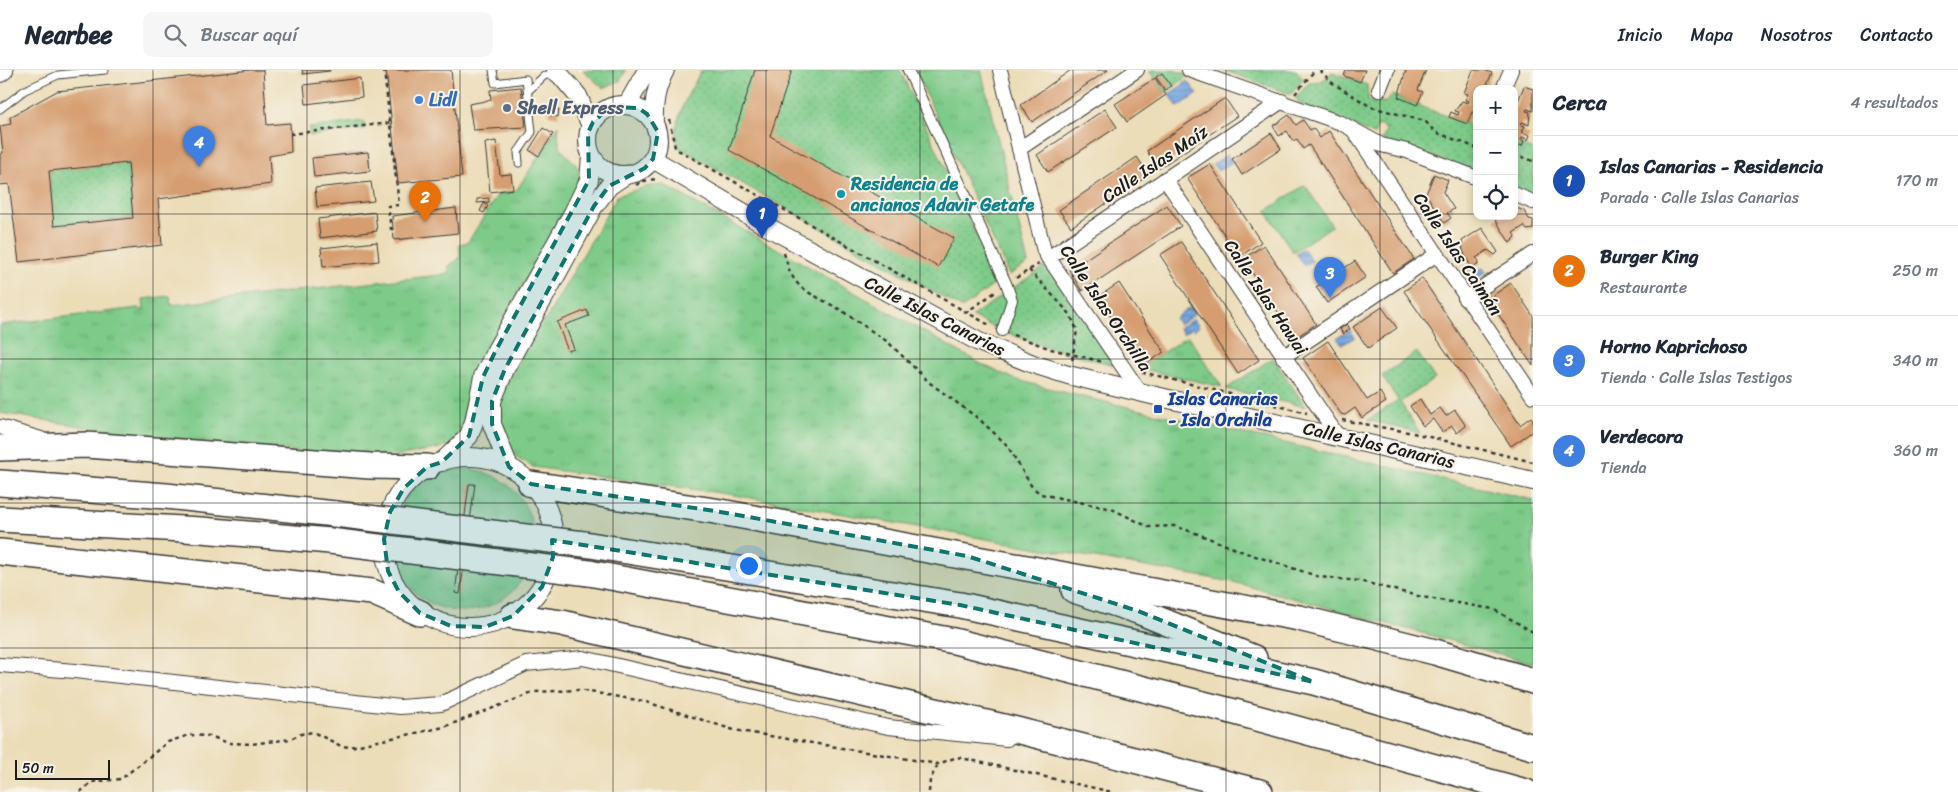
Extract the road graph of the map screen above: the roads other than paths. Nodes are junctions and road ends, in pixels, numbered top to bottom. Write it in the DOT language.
graph roads {
  1 [pos="4,70"];
  2 [pos="105,70"];
  3 [pos="493,70"];
  4 [pos="556,70"];
  5 [pos="563,70"];
  6 [pos="647,70"];
  7 [pos="666,70"];
  8 [pos="908,70"];
  9 [pos="1000,70"];
  10 [pos="1137,70"];
  11 [pos="1189,70"];
  12 [pos="1387,70"];
  13 [pos="1511,70"];
  14 [pos="0,73"];
  15 [pos="1505,85"];
  16 [pos="1379,90"];
  17 [pos="528,92"];
  18 [pos="1285,102"];
  19 [pos="619,106"];
  20 [pos="0,110"];
  21 [pos="659,117"];
  22 [pos="590,129"];
  23 [pos="1354,131"];
  24 [pos="1019,149"];
  25 [pos="591,156"];
  26 [pos="653,159"];
  27 [pos="519,163"];
  28 [pos="624,176"];
  29 [pos="1473,176"];
  30 [pos="1165,180"];
  31 [pos="1518,196"];
  32 [pos="1533,202"];
  33 [pos="1437,254"];
  34 [pos="1533,254"];
  35 [pos="1048,258"];
  36 [pos="1465,299"];
  37 [pos="1002,331"];
  38 [pos="1283,357"];
  39 [pos="1530,387"];
  40 [pos="1140,392"];
  41 [pos="0,428"];
  42 [pos="1337,435"];
  43 [pos="86,445"];
  44 [pos="0,448"];
  45 [pos="435,464"];
  46 [pos="509,467"];
  47 [pos="1533,481"];
  48 [pos="0,483"];
  49 [pos="531,484"];
  50 [pos="0,519"];
  51 [pos="0,552"];
  52 [pos="967,556"];
  53 [pos="420,613"];
  54 [pos="513,616"];
  55 [pos="1435,652"];
  56 [pos="0,665"];
  57 [pos="1533,674"];
  58 [pos="1533,681"];
  59 [pos="1314,682"];
  60 [pos="1533,747"];
  61 [pos="1093,749"];
  62 [pos="1260,792"];
  63 [pos="1526,792"];
  1 -- 14 [label="street"];
  2 -- 20 [label="lane"];
  3 -- 17 [label="lane"];
  4 -- 22 [label="street"];
  5 -- 19 [label="street"];
  6 -- 19 [label="street"];
  7 -- 21 [label="street"];
  8 -- 37 [label="street"];
  9 -- 24 [label="street, Calle Islas Orchilla"];
  10 -- 24 [label="street"];
  11 -- 18 [label="street"];
  12 -- 16 [label="street"];
  13 -- 15 [label="street"];
  17 -- 22 [label="lane"];
  17 -- 27 [label="lane"];
  18 -- 23 [label="street"];
  18 -- 30 [label="street, Calle Islas Maíz"];
  19 -- 21 [label="street"];
  19 -- 22 [label="street"];
  21 -- 26 [label="street"];
  22 -- 25 [label="street"];
  23 -- 29 [label="street"];
  23 -- 33 [label="street, Calle Islas Caimán"];
  24 -- 35 [label="street, Calle Islas Orchilla"];
  25 -- 28 [label="street"];
  25 -- 45 [label="street"];
  26 -- 28 [label="street"];
  26 -- 40 [label="street, Calle Islas Canarias"];
  28 -- 46 [label="street"];
  30 -- 35 [label="street, Calle Islas Maíz"];
  30 -- 38 [label="street, Calle Islas Hawai"];
  31 -- 32 [label="street"];
  33 -- 36 [label="street, Calle Islas Caimán"];
  33 -- 38 [label="street"];
  34 -- 36 [label="street"];
  35 -- 40 [label="street, Calle Islas Orchilla"];
  36 -- 39 [label="street, Calle Islas Caimán"];
  38 -- 42 [label="street, Calle Islas Hawai"];
  40 -- 42 [label="street, Calle Islas Canarias"];
  41 -- 43 [label="street"];
  42 -- 47 [label="street, Calle Islas Canarias"];
  43 -- 44 [label="highway"];
  43 -- 45 [label="highway"];
  45 -- 46 [label="street"];
  45 -- 53 [label="street"];
  46 -- 49 [label="street"];
  48 -- 59 [label="highway, bridge"];
  49 -- 52 [label="highway"];
  49 -- 54 [label="street"];
  50 -- 63 [label="highway, bridge"];
  51 -- 53 [label="highway"];
  52 -- 55 [label="highway"];
  52 -- 59 [label="highway"];
  53 -- 54 [label="street"];
  54 -- 61 [label="highway"];
  55 -- 57 [label="lane"];
  55 -- 58 [label="highway"];
  56 -- 61 [label="street"];
  59 -- 60 [label="highway"];
  61 -- 62 [label="highway"];
}
